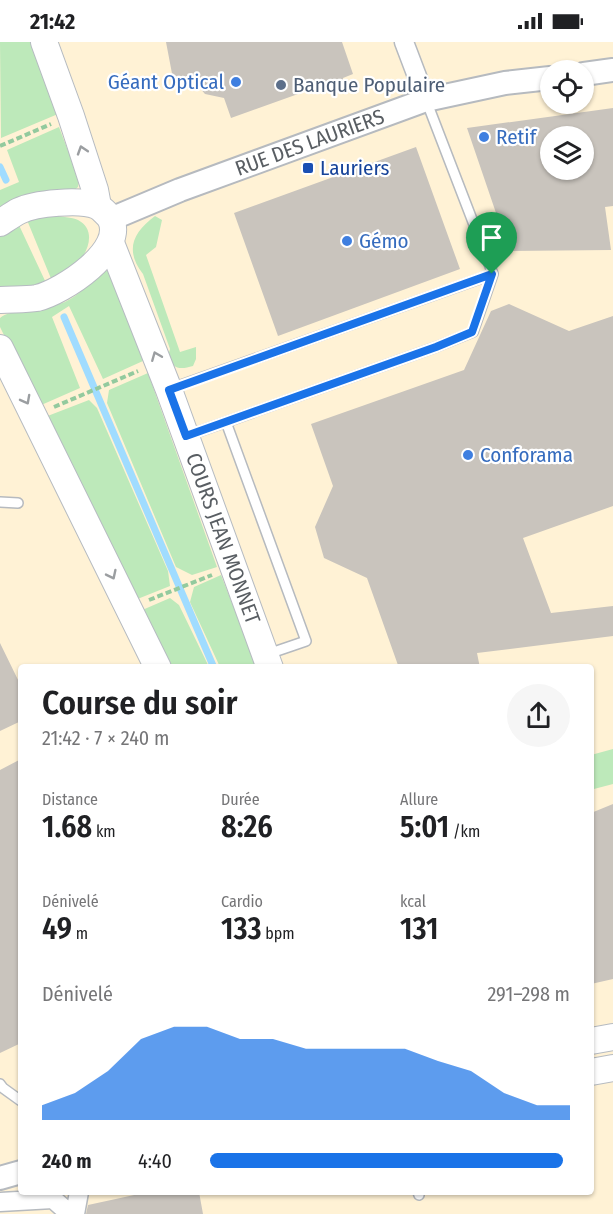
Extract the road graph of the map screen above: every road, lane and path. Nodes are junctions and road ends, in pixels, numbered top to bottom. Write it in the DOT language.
graph roads {
  1 [pos="44,42"];
  2 [pos="404,42"];
  3 [pos="613,70"];
  4 [pos="594,73"];
  5 [pos="540,79"];
  6 [pos="426,100"];
  7 [pos="60,120"];
  8 [pos="0,146"];
  9 [pos="0,223"];
  10 [pos="106,223"];
  11 [pos="492,274"];
  12 [pos="0,300"];
  13 [pos="0,348"];
  14 [pos="141,370"];
  15 [pos="169,390"];
  16 [pos="44,412"];
  17 [pos="226,422"];
  18 [pos="186,436"];
  19 [pos="0,502"];
  20 [pos="18,503"];
  21 [pos="214,574"];
  22 [pos="147,600"];
  23 [pos="268,661"];
  24 [pos="156,664"];
  25 [pos="613,1037"];
  26 [pos="594,1040"];
  27 [pos="613,1068"];
  28 [pos="594,1071"];
  29 [pos="0,1084"];
  30 [pos="18,1099"];
  31 [pos="18,1173"];
  32 [pos="0,1178"];
  33 [pos="18,1185"];
  34 [pos="0,1187"];
  35 [pos="78,1195"];
  36 [pos="0,1202"];
  37 [pos="70,1214"];
  38 [pos="75,1214"];
  10 -- 1 [label="main road, COURS JEAN MONNET, one-way"];
  2 -- 6 [label="street"];
  3 -- 4 [label="street"];
  5 -- 6 [label="street, RUE DES LAURIERS"];
  6 -- 10 [label="street, RUE DES LAURIERS"];
  6 -- 11 [label="lane"];
  7 -- 8 [label="path"];
  9 -- 10 [label="main road"];
  10 -- 12 [label="main road"];
  15 -- 10 [label="main road, COURS JEAN MONNET, one-way"];
  11 -- 15 [label="lane"];
  11 -- 17 [label="lane"];
  13 -- 24 [label="main road, one-way"];
  14 -- 16 [label="path"];
  15 -- 18 [label="main road, COURS JEAN MONNET"];
  17 -- 18 [label="lane"];
  17 -- 23 [label="lane"];
  18 -- 23 [label="main road, COURS JEAN MONNET"];
  19 -- 20 [label="lane"];
  21 -- 22 [label="path"];
  25 -- 26 [label="main road"];
  27 -- 28 [label="main road"];
  29 -- 30 [label="lane"];
  31 -- 32 [label="street"];
  33 -- 34 [label="street"];
  35 -- 38 [label="street"];
  36 -- 37 [label="street"];
}
